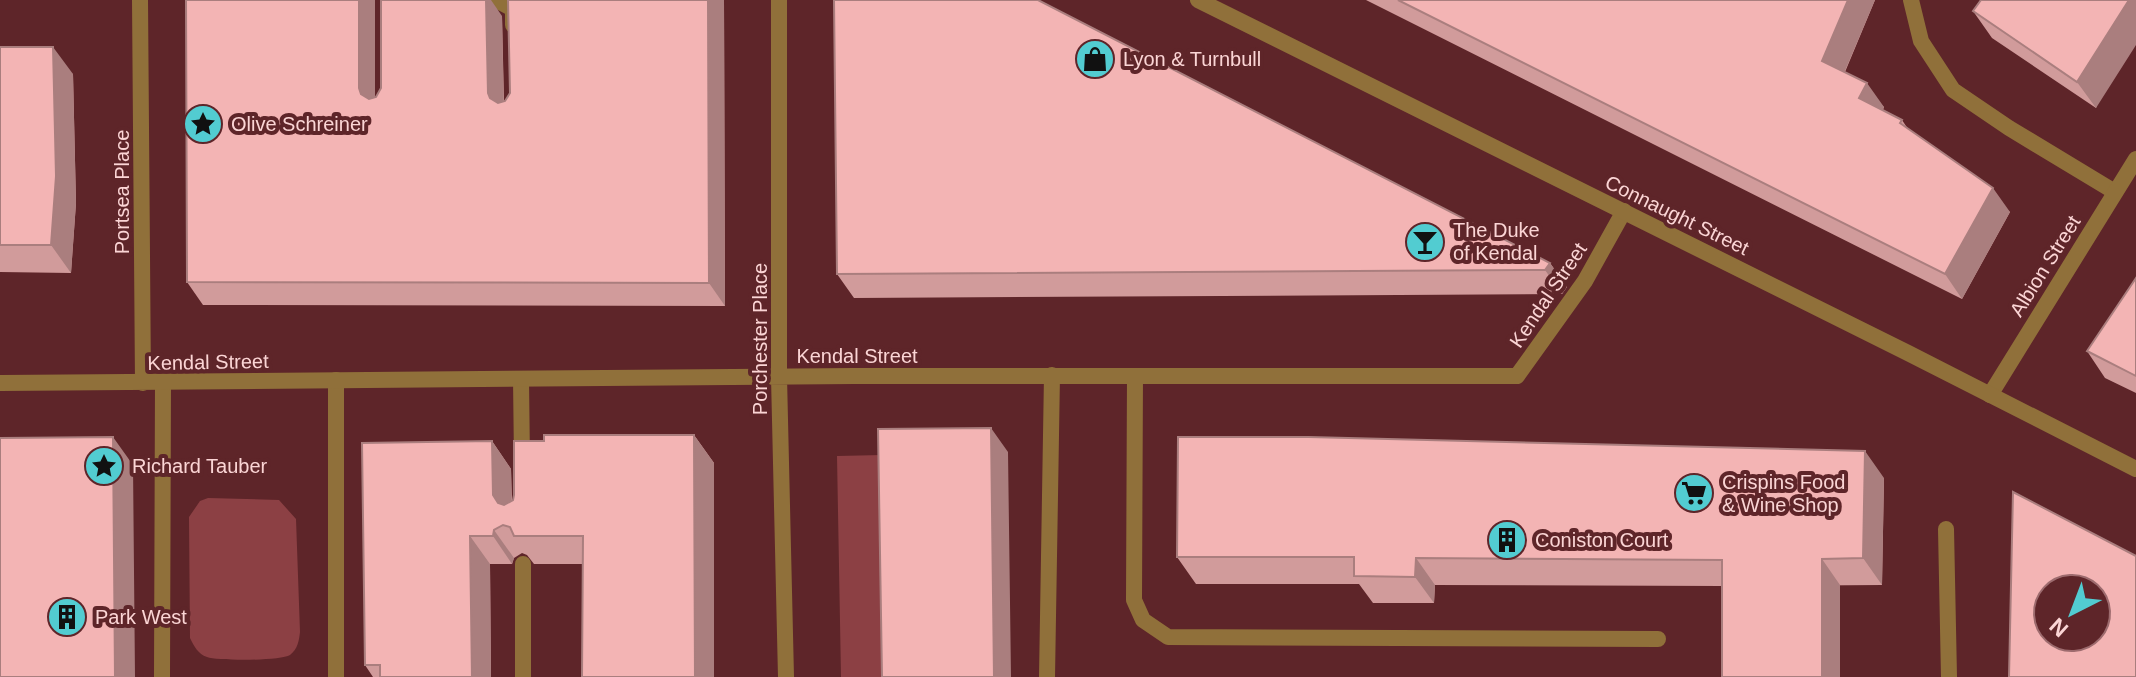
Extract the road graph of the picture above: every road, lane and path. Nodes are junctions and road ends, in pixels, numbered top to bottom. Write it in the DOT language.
graph roads {
  1 [pos="140,0"];
  2 [pos="496,0"];
  3 [pos="779,0"];
  4 [pos="1198,0"];
  5 [pos="1911,0"];
  6 [pos="513,39"];
  7 [pos="2136,159"];
  8 [pos="2115,192"];
  9 [pos="1624,211"];
  10 [pos="1052,375"];
  11 [pos="1135,376"];
  12 [pos="779,377"];
  13 [pos="521,379"];
  14 [pos="336,380"];
  15 [pos="163,382"];
  16 [pos="0,383"];
  17 [pos="143,383"];
  18 [pos="1990,395"];
  19 [pos="2136,469"];
  20 [pos="522,474"];
  21 [pos="1946,529"];
  22 [pos="523,564"];
  23 [pos="1658,639"];
  24 [pos="162,677"];
  25 [pos="336,677"];
  26 [pos="523,677"];
  27 [pos="786,677"];
  28 [pos="1047,677"];
  29 [pos="1949,677"];
  1 -- 17 [label="street, Portsea Place"];
  2 -- 6 [label="street"];
  3 -- 12 [label="street, Porchester Place"];
  4 -- 9 [label="street, Connaught Street"];
  5 -- 8 [label="street"];
  7 -- 8 [label="street, Albion Street"];
  8 -- 18 [label="street, Albion Street"];
  9 -- 11 [label="street, Kendal Street"];
  9 -- 18 [label="street, Connaught Street"];
  10 -- 11 [label="street, Kendal Street"];
  10 -- 12 [label="street, Kendal Street"];
  10 -- 28 [label="street"];
  11 -- 23 [label="street"];
  12 -- 13 [label="street, Kendal Street"];
  12 -- 27 [label="street, Porchester Place"];
  13 -- 14 [label="street, Kendal Street"];
  13 -- 20 [label="street"];
  14 -- 15 [label="street, Kendal Street"];
  14 -- 25 [label="street"];
  15 -- 17 [label="street, Kendal Street"];
  15 -- 24 [label="street"];
  16 -- 17 [label="street, Kendal Street"];
  18 -- 19 [label="street, Connaught Street"];
  21 -- 29 [label="street"];
  22 -- 26 [label="street"];
}
